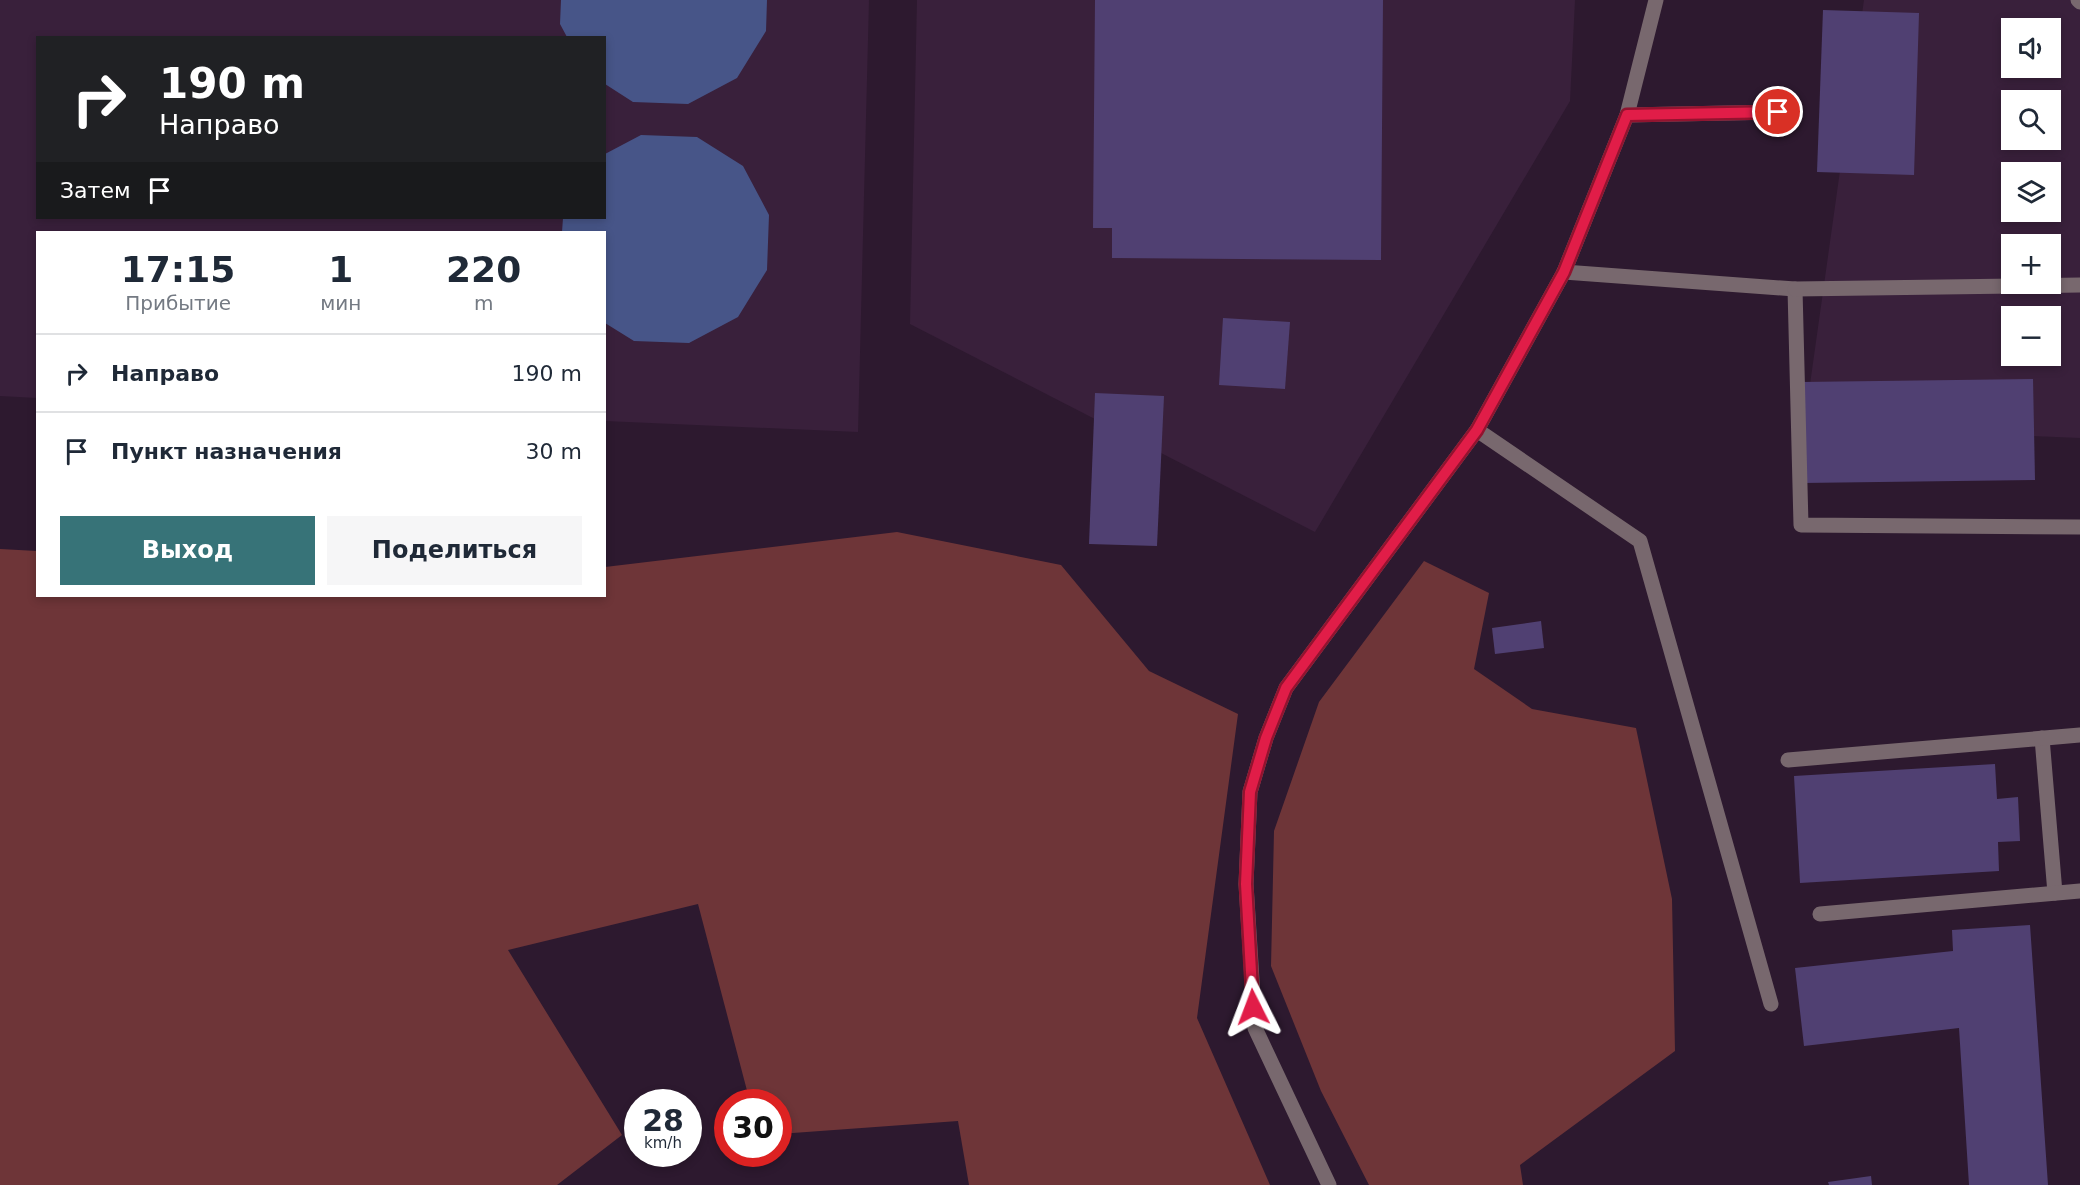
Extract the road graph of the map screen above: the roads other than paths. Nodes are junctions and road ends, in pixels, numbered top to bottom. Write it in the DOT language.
graph roads {
  1 [pos="1656,0"];
  2 [pos="1778,112"];
  3 [pos="1627,115"];
  4 [pos="1564,272"];
  5 [pos="2080,285"];
  6 [pos="1795,289"];
  7 [pos="1477,430"];
  8 [pos="2080,527"];
  9 [pos="2080,735"];
  10 [pos="2042,738"];
  11 [pos="1788,760"];
  12 [pos="2080,891"];
  13 [pos="2055,893"];
  14 [pos="1820,914"];
  15 [pos="1771,1004"];
  16 [pos="1329,1185"];
  1 -- 3 [label="street"];
  2 -- 3 [label="street"];
  3 -- 4 [label="street"];
  4 -- 6 [label="street"];
  4 -- 7 [label="street"];
  5 -- 6 [label="street"];
  6 -- 8 [label="street"];
  7 -- 15 [label="street"];
  7 -- 16 [label="street"];
  9 -- 10 [label="street"];
  10 -- 11 [label="street"];
  10 -- 13 [label="street"];
  12 -- 13 [label="street"];
  13 -- 14 [label="street"];
}
